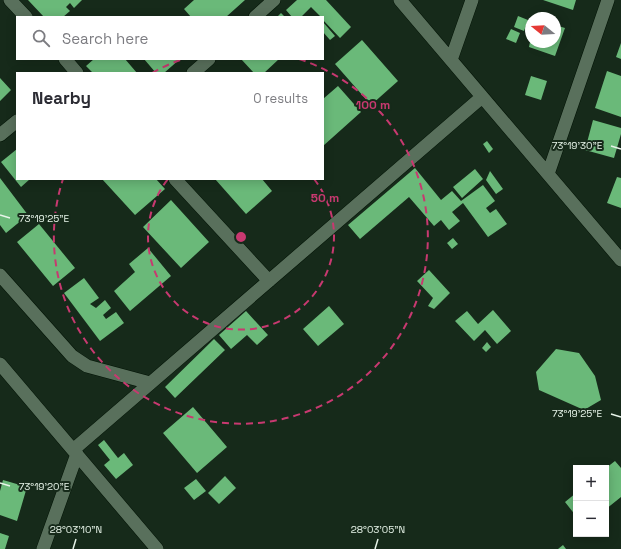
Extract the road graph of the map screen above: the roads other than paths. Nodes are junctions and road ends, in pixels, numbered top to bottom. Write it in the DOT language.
graph roads {
  1 [pos="10,0"];
  2 [pos="274,0"];
  3 [pos="400,0"];
  4 [pos="472,0"];
  5 [pos="608,0"];
  6 [pos="25,16"];
  7 [pos="256,16"];
  8 [pos="66,60"];
  9 [pos="208,60"];
  10 [pos="451,60"];
  11 [pos="75,72"];
  12 [pos="194,72"];
  13 [pos="482,97"];
  14 [pos="16,122"];
  15 [pos="0,135"];
  16 [pos="548,174"];
  17 [pos="176,180"];
  18 [pos="621,260"];
  19 [pos="0,275"];
  20 [pos="269,281"];
  21 [pos="0,364"];
  22 [pos="150,383"];
  23 [pos="75,452"];
  24 [pos="43,549"];
  25 [pos="157,549"];
  1 -- 6 [label="street"];
  2 -- 7 [label="street"];
  3 -- 10 [label="street"];
  4 -- 10 [label="street"];
  5 -- 16 [label="street"];
  8 -- 11 [label="street"];
  9 -- 12 [label="street"];
  10 -- 13 [label="street"];
  13 -- 16 [label="street"];
  13 -- 20 [label="street"];
  14 -- 15 [label="street"];
  16 -- 18 [label="street"];
  17 -- 20 [label="street"];
  19 -- 22 [label="street"];
  20 -- 22 [label="street"];
  21 -- 23 [label="street"];
  22 -- 23 [label="street"];
  23 -- 24 [label="street"];
  23 -- 25 [label="street"];
}
